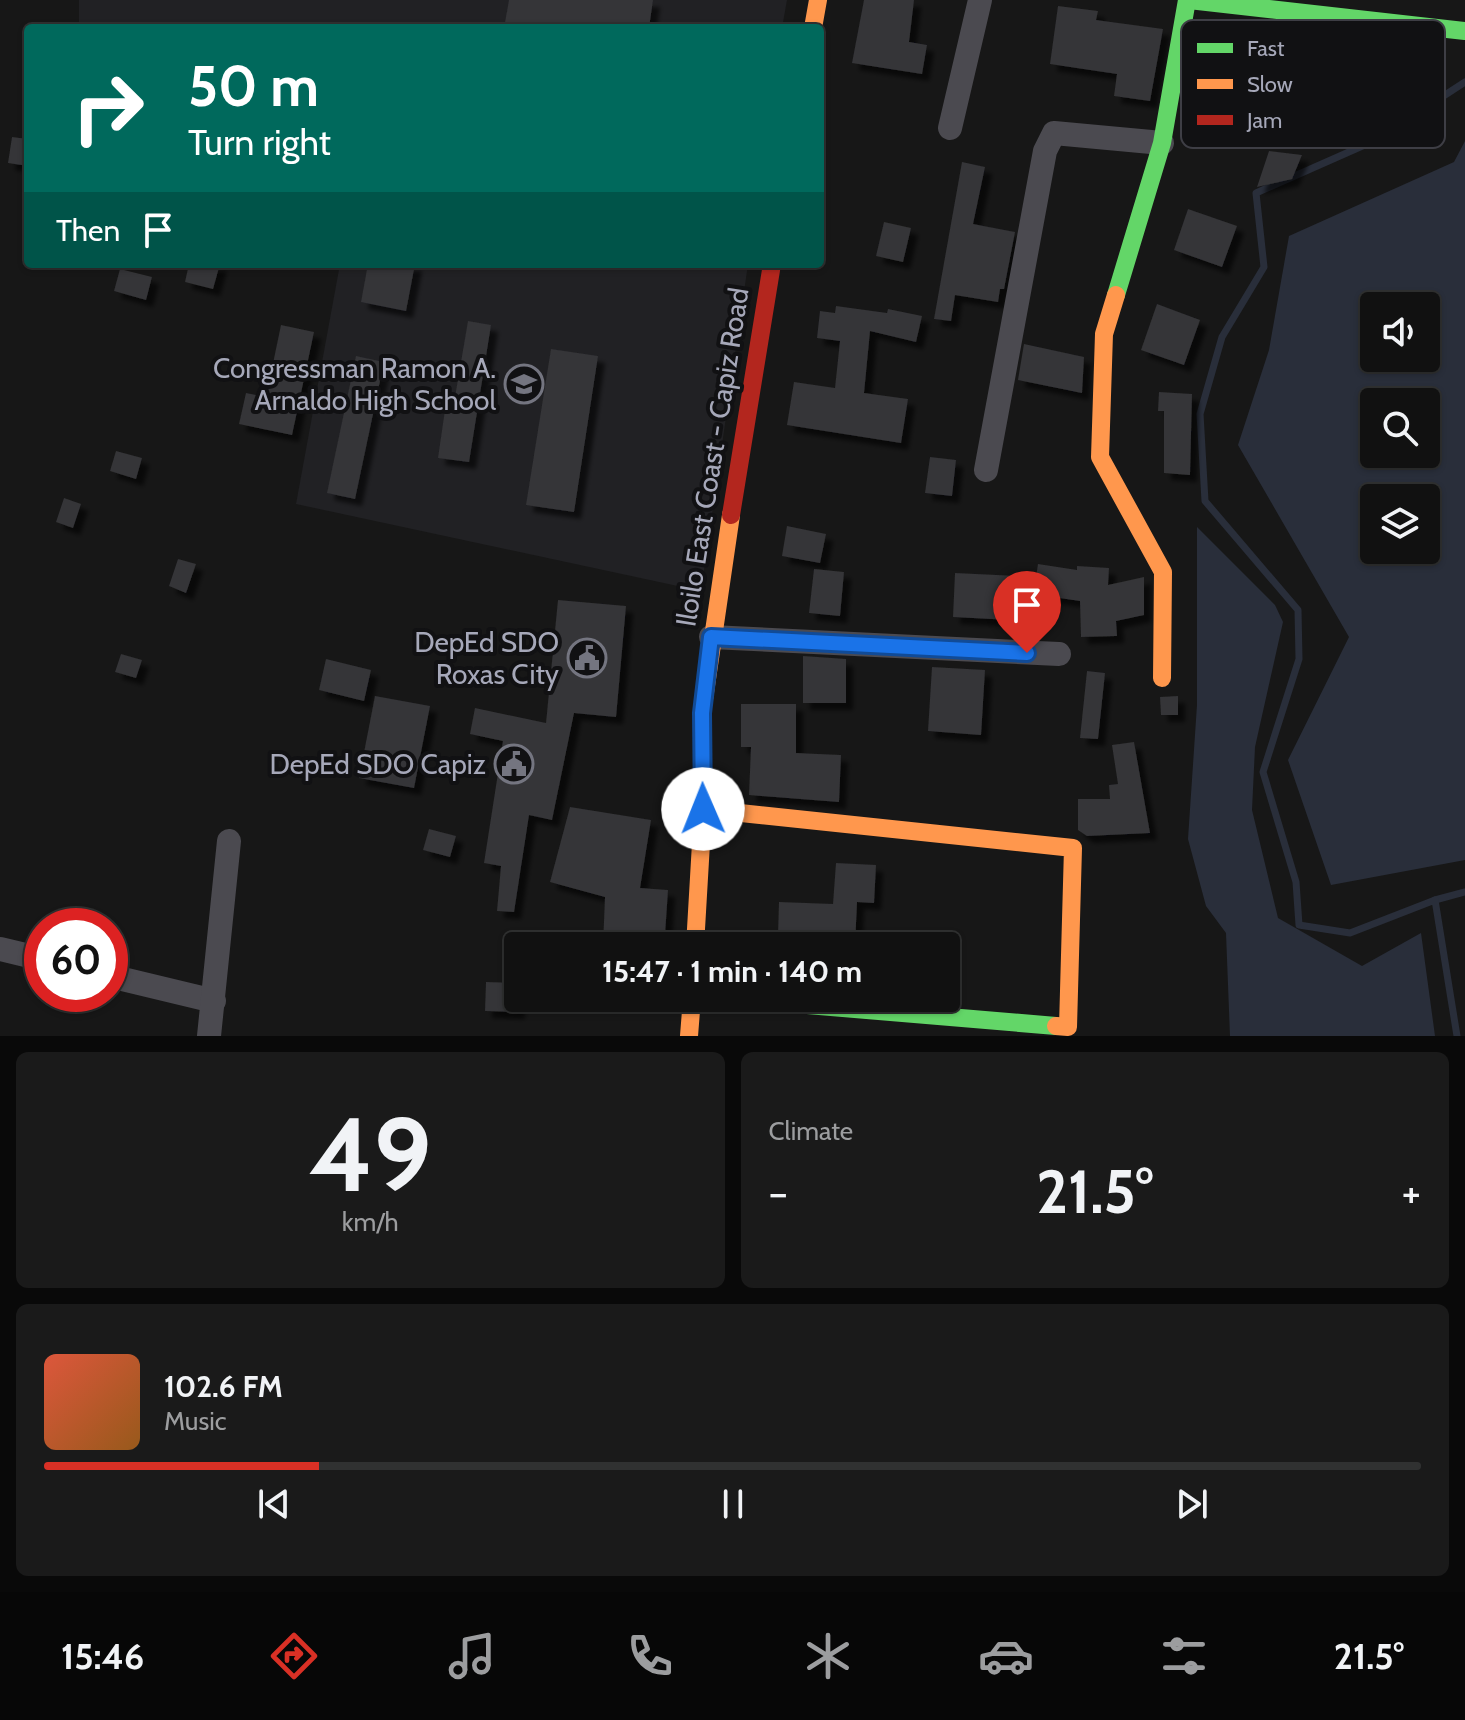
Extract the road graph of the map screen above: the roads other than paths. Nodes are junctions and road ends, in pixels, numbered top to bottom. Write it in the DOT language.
graph roads {
  1 [pos="818,0"];
  2 [pos="980,0"];
  3 [pos="1188,0"];
  4 [pos="1184,20"];
  5 [pos="1378,20"];
  6 [pos="814,24"];
  7 [pos="1445,28"];
  8 [pos="1465,31"];
  9 [pos="1181,38"];
  10 [pos="950,128"];
  11 [pos="1162,143"];
  12 [pos="771,268"];
  13 [pos="986,470"];
  14 [pos="711,637"];
  15 [pos="1059,654"];
  16 [pos="1162,678"];
  17 [pos="703,809"];
  18 [pos="229,841"];
  19 [pos="696,932"];
  20 [pos="0,949"];
  21 [pos="24,955"];
  22 [pos="128,980"];
  23 [pos="214,1001"];
  24 [pos="691,1012"];
  25 [pos="890,1012"];
  26 [pos="209,1036"];
  27 [pos="689,1036"];
  1 -- 6 [label="street"];
  2 -- 10 [label="street"];
  3 -- 4 [label="street"];
  3 -- 5 [label="street"];
  7 -- 8 [label="street"];
  9 -- 11 [label="street"];
  11 -- 13 [label="street"];
  11 -- 16 [label="street"];
  12 -- 14 [label="street, Iloilo East Coast - Capiz Road"];
  14 -- 15 [label="street"];
  14 -- 17 [label="street, Iloilo East Coast - Capiz Road"];
  17 -- 19 [label="street, Iloilo East Coast - Capiz Road"];
  17 -- 25 [label="street"];
  18 -- 23 [label="street"];
  20 -- 21 [label="street"];
  22 -- 23 [label="street"];
  23 -- 26 [label="street"];
  24 -- 27 [label="street"];
}
